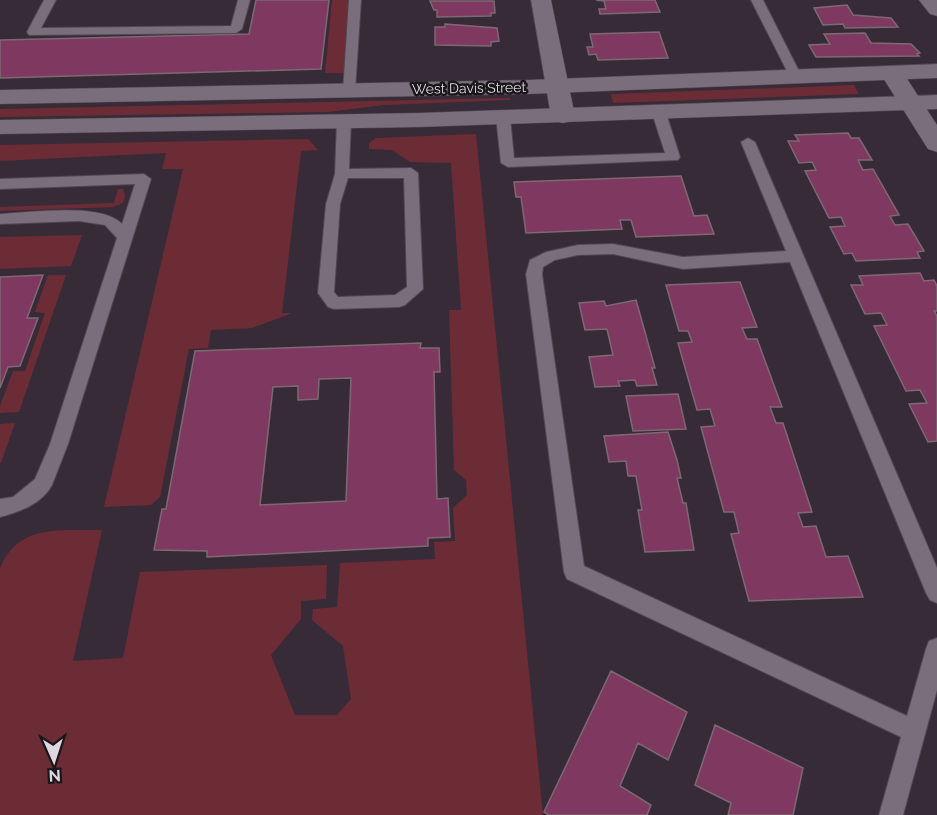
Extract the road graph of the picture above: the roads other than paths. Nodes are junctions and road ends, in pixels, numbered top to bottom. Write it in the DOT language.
graph roads {
  1 [pos="50,0"];
  2 [pos="244,0"];
  3 [pos="356,0"];
  4 [pos="541,0"];
  5 [pos="757,0"];
  6 [pos="929,0"];
  7 [pos="937,10"];
  8 [pos="937,71"];
  9 [pos="892,73"];
  10 [pos="796,76"];
  11 [pos="558,86"];
  12 [pos="348,91"];
  13 [pos="0,97"];
  14 [pos="937,102"];
  15 [pos="911,103"];
  16 [pos="659,113"];
  17 [pos="563,116"];
  18 [pos="503,117"];
  19 [pos="344,122"];
  20 [pos="0,127"];
  21 [pos="748,142"];
  22 [pos="937,144"];
  23 [pos="342,174"];
  24 [pos="0,184"];
  25 [pos="0,219"];
  26 [pos="125,237"];
  27 [pos="796,256"];
  28 [pos="0,508"];
  29 [pos="937,593"];
  30 [pos="937,649"];
  31 [pos="913,732"];
  32 [pos="891,815"];
  1 -- 2 [label="lane"];
  3 -- 12 [label="lane"];
  4 -- 11 [label="main road"];
  5 -- 10 [label="lane"];
  6 -- 7 [label="main road"];
  8 -- 9 [label="main road, West Davis Street"];
  9 -- 10 [label="main road, West Davis Street"];
  9 -- 15 [label="main road"];
  10 -- 11 [label="main road, West Davis Street"];
  11 -- 12 [label="main road, West Davis Street"];
  11 -- 17 [label="main road"];
  12 -- 13 [label="main road, West Davis Street"];
  14 -- 15 [label="main road, West Davis Street"];
  15 -- 16 [label="main road, West Davis Street"];
  15 -- 22 [label="main road"];
  16 -- 17 [label="main road, West Davis Street"];
  16 -- 18 [label="lane"];
  17 -- 18 [label="main road, West Davis Street"];
  18 -- 19 [label="main road, West Davis Street"];
  19 -- 20 [label="main road, West Davis Street"];
  19 -- 23 [label="lane"];
  21 -- 27 [label="lane"];
  23 -- 23 [label="lane"];
  24 -- 26 [label="lane"];
  25 -- 26 [label="lane"];
  26 -- 28 [label="lane"];
  27 -- 29 [label="lane"];
  27 -- 31 [label="lane"];
  30 -- 31 [label="lane"];
  31 -- 32 [label="lane"];
}
